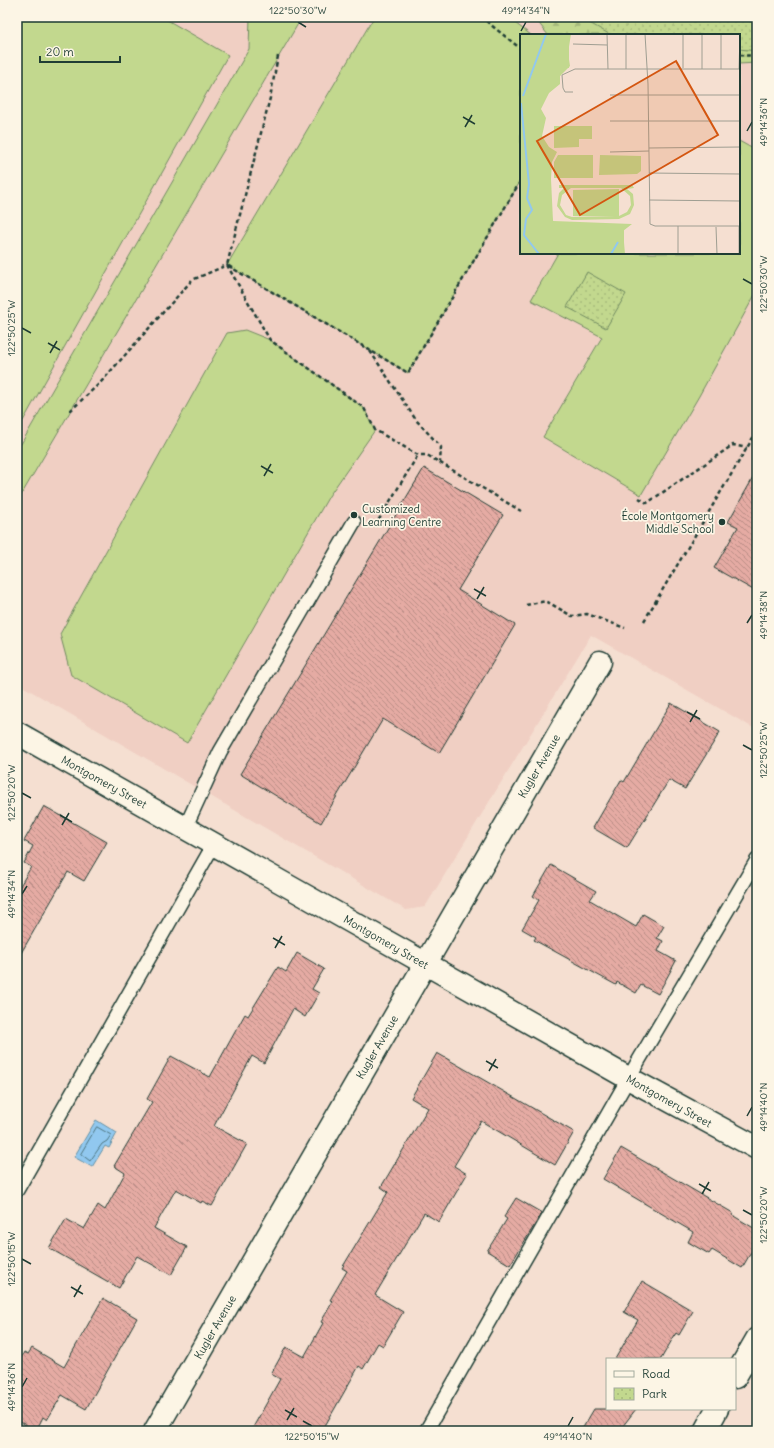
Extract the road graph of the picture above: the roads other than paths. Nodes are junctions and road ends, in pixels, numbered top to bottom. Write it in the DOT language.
graph roads {
  1 [pos="354,522"];
  2 [pos="600,662"];
  3 [pos="17,733"];
  4 [pos="185,828"];
  5 [pos="214,844"];
  6 [pos="757,860"];
  7 [pos="425,964"];
  8 [pos="628,1078"];
  9 [pos="757,1148"];
  10 [pos="17,1190"];
  11 [pos="757,1339"];
  12 [pos="736,1376"];
  13 [pos="716,1410"];
  14 [pos="155,1431"];
  15 [pos="426,1431"];
  16 [pos="705,1431"];
  1 -- 4 [label="lane"];
  2 -- 7 [label="street, Kugler Avenue"];
  3 -- 4 [label="street, Montgomery Street"];
  4 -- 5 [label="street, Montgomery Street"];
  5 -- 7 [label="street, Montgomery Street"];
  5 -- 10 [label="lane"];
  6 -- 8 [label="lane"];
  7 -- 8 [label="street, Montgomery Street"];
  7 -- 14 [label="street, Kugler Avenue"];
  8 -- 9 [label="street, Montgomery Street"];
  8 -- 15 [label="lane"];
  11 -- 12 [label="street"];
  13 -- 16 [label="street"];
}
